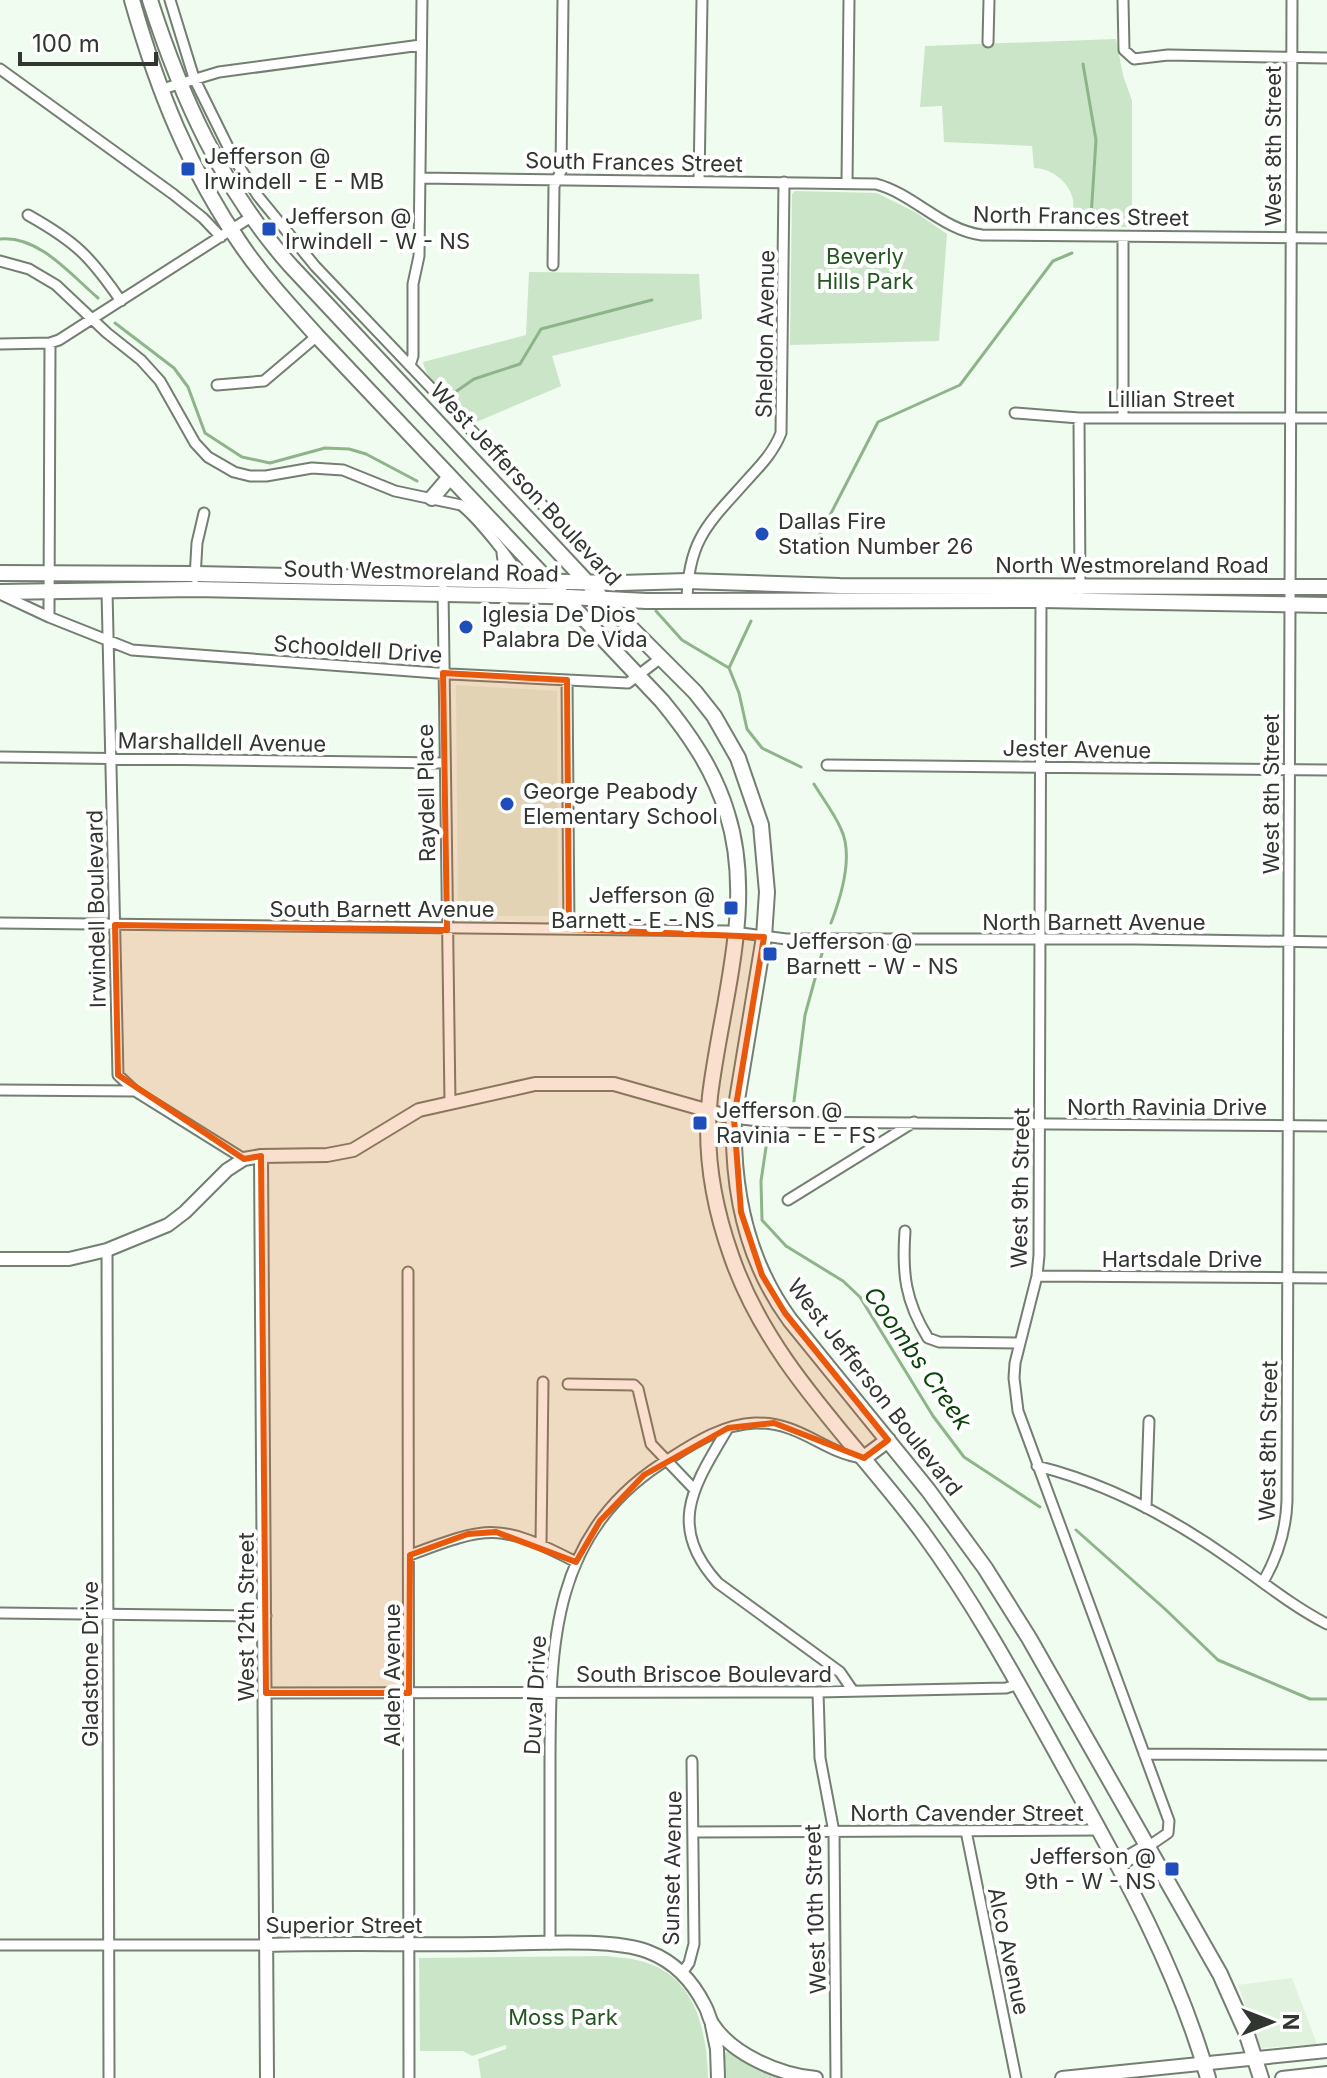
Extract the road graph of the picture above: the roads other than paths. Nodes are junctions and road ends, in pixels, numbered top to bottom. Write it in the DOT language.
graph roads {
  1 [pos="132,0"];
  2 [pos="150,0"];
  3 [pos="170,0"];
  4 [pos="422,0"];
  5 [pos="563,0"];
  6 [pos="702,0"];
  7 [pos="849,0"];
  8 [pos="989,0"];
  9 [pos="1123,0"];
  10 [pos="1292,0"];
  11 [pos="988,42"];
  12 [pos="421,45"];
  13 [pos="1291,58"];
  14 [pos="1327,58"];
  15 [pos="0,69"];
  16 [pos="194,78"];
  17 [pos="0,81"];
  18 [pos="16,81"];
  19 [pos="180,83"];
  20 [pos="159,90"];
  21 [pos="420,178"];
  22 [pos="557,179"];
  23 [pos="699,181"];
  24 [pos="784,182"];
  25 [pos="847,182"];
  26 [pos="28,215"];
  27 [pos="251,217"];
  28 [pos="226,234"];
  29 [pos="1123,237"];
  30 [pos="1290,238"];
  31 [pos="1327,238"];
  32 [pos="0,261"];
  33 [pos="553,265"];
  34 [pos="121,301"];
  35 [pos="93,319"];
  36 [pos="317,336"];
  37 [pos="50,343"];
  38 [pos="0,344"];
  39 [pos="410,365"];
  40 [pos="217,385"];
  41 [pos="1015,413"];
  42 [pos="1123,416"];
  43 [pos="1289,417"];
  44 [pos="1079,418"];
  45 [pos="1327,418"];
  46 [pos="450,477"];
  47 [pos="432,498"];
  48 [pos="204,513"];
  49 [pos="502,553"];
  50 [pos="0,573"];
  51 [pos="49,573"];
  52 [pos="443,578"];
  53 [pos="501,579"];
  54 [pos="522,580"];
  55 [pos="195,581"];
  56 [pos="551,581"];
  57 [pos="687,581"];
  58 [pos="589,583"];
  59 [pos="1289,587"];
  60 [pos="1327,587"];
  61 [pos="107,591"];
  62 [pos="49,592"];
  63 [pos="0,593"];
  64 [pos="610,593"];
  65 [pos="840,593"];
  66 [pos="1041,593"];
  67 [pos="443,594"];
  68 [pos="1080,594"];
  69 [pos="564,596"];
  70 [pos="646,601"];
  71 [pos="687,601"];
  72 [pos="1288,605"];
  73 [pos="1327,605"];
  74 [pos="49,617"];
  75 [pos="637,634"];
  76 [pos="108,643"];
  77 [pos="662,657"];
  78 [pos="443,673"];
  79 [pos="638,677"];
  80 [pos="567,680"];
  81 [pos="0,757"];
  82 [pos="111,758"];
  83 [pos="443,763"];
  84 [pos="827,765"];
  85 [pos="1040,766"];
  86 [pos="1289,770"];
  87 [pos="1327,770"];
  88 [pos="0,923"];
  89 [pos="115,925"];
  90 [pos="447,928"];
  91 [pos="569,929"];
  92 [pos="735,932"];
  93 [pos="764,937"];
  94 [pos="1040,939"];
  95 [pos="1289,942"];
  96 [pos="1327,942"];
  97 [pos="0,1090"];
  98 [pos="135,1091"];
  99 [pos="450,1103"];
  100 [pos="709,1110"];
  101 [pos="734,1118"];
  102 [pos="914,1122"];
  103 [pos="1039,1124"];
  104 [pos="1289,1126"];
  105 [pos="1327,1126"];
  106 [pos="261,1156"];
  107 [pos="244,1159"];
  108 [pos="788,1200"];
  109 [pos="905,1231"];
  110 [pos="107,1250"];
  111 [pos="0,1259"];
  112 [pos="408,1272"];
  113 [pos="1037,1276"];
  114 [pos="1288,1277"];
  115 [pos="1327,1278"];
  116 [pos="1019,1343"];
  117 [pos="543,1382"];
  118 [pos="568,1384"];
  119 [pos="1149,1421"];
  120 [pos="728,1428"];
  121 [pos="888,1440"];
  122 [pos="864,1458"];
  123 [pos="666,1460"];
  124 [pos="1037,1466"];
  125 [pos="694,1489"];
  126 [pos="1146,1508"];
  127 [pos="541,1544"];
  128 [pos="410,1555"];
  129 [pos="576,1562"];
  130 [pos="1263,1582"];
  131 [pos="0,1613"];
  132 [pos="108,1615"];
  133 [pos="266,1616"];
  134 [pos="1327,1624"];
  135 [pos="1019,1684"];
  136 [pos="853,1691"];
  137 [pos="818,1692"];
  138 [pos="266,1693"];
  139 [pos="409,1693"];
  140 [pos="550,1693"];
  141 [pos="1144,1754"];
  142 [pos="1327,1755"];
  143 [pos="692,1761"];
  144 [pos="1099,1830"];
  145 [pos="966,1831"];
  146 [pos="694,1832"];
  147 [pos="834,1832"];
  148 [pos="1149,1846"];
  149 [pos="1118,1864"];
  150 [pos="109,1944"];
  151 [pos="550,1944"];
  152 [pos="0,1945"];
  153 [pos="267,1945"];
  154 [pos="409,1945"];
  155 [pos="682,1973"];
  156 [pos="711,2022"];
  157 [pos="737,2047"];
  158 [pos="717,2049"];
  159 [pos="1327,2051"];
  160 [pos="1255,2060"];
  161 [pos="1206,2072"];
  162 [pos="1327,2073"];
  163 [pos="109,2078"];
  164 [pos="267,2078"];
  165 [pos="409,2078"];
  166 [pos="718,2078"];
  167 [pos="816,2078"];
  168 [pos="836,2078"];
  169 [pos="1016,2078"];
  170 [pos="1062,2078"];
  171 [pos="1085,2078"];
  172 [pos="1261,2078"];
  173 [pos="1282,2078"];
  1 -- 20 [label="main road"];
  2 -- 19 [label="main road, West Jefferson Boulevard"];
  3 -- 16 [label="street"];
  4 -- 12 [label="street"];
  5 -- 22 [label="street"];
  6 -- 23 [label="street"];
  7 -- 25 [label="street"];
  8 -- 11 [label="street"];
  9 -- 13 [label="street"];
  10 -- 13 [label="street, West 8th Street"];
  12 -- 16 [label="street"];
  12 -- 21 [label="street"];
  13 -- 14 [label="street"];
  13 -- 30 [label="street, West 8th Street"];
  15 -- 18 [label="street"];
  16 -- 19 [label="street"];
  16 -- 39 [label="street"];
  17 -- 18 [label="street"];
  18 -- 28 [label="street"];
  19 -- 20 [label="street"];
  19 -- 27 [label="main road, West Jefferson Boulevard"];
  20 -- 28 [label="main road"];
  21 -- 22 [label="street, South Frances Street"];
  21 -- 39 [label="street"];
  22 -- 23 [label="street, South Frances Street"];
  22 -- 33 [label="street"];
  23 -- 24 [label="street, South Frances Street"];
  24 -- 25 [label="street, South Frances Street"];
  24 -- 57 [label="street, Sheldon Avenue"];
  25 -- 29 [label="street, North Frances Street"];
  26 -- 34 [label="street"];
  27 -- 28 [label="street"];
  27 -- 58 [label="main road, West Jefferson Boulevard"];
  28 -- 34 [label="street"];
  28 -- 36 [label="main road"];
  29 -- 30 [label="street, North Frances Street"];
  29 -- 42 [label="street"];
  30 -- 31 [label="street, North Frances Street"];
  30 -- 43 [label="street, West 8th Street"];
  32 -- 35 [label="street"];
  34 -- 35 [label="street"];
  35 -- 37 [label="street"];
  35 -- 47 [label="street"];
  36 -- 40 [label="street"];
  36 -- 46 [label="main road"];
  37 -- 38 [label="street"];
  37 -- 51 [label="street"];
  39 -- 64 [label="street"];
  41 -- 44 [label="street, Lillian Street"];
  42 -- 43 [label="street, Lillian Street"];
  42 -- 44 [label="street, Lillian Street"];
  43 -- 45 [label="street, Lillian Street"];
  43 -- 59 [label="street, West 8th Street"];
  44 -- 68 [label="street"];
  46 -- 47 [label="main road"];
  46 -- 56 [label="main road"];
  47 -- 49 [label="street"];
  48 -- 55 [label="street"];
  49 -- 53 [label="street"];
  49 -- 54 [label="street"];
  50 -- 51 [label="main road, South Westmoreland Road"];
  51 -- 55 [label="main road, South Westmoreland Road"];
  51 -- 62 [label="street"];
  52 -- 53 [label="main road, South Westmoreland Road"];
  52 -- 55 [label="main road, South Westmoreland Road"];
  52 -- 67 [label="street, Raydell Place"];
  53 -- 54 [label="main road, South Westmoreland Road"];
  54 -- 56 [label="main road, South Westmoreland Road"];
  55 -- 61 [label="main road, South Westmoreland Road"];
  55 -- 67 [label="main road, South Westmoreland Road"];
  56 -- 58 [label="main road, South Westmoreland Road"];
  56 -- 69 [label="main road"];
  57 -- 64 [label="main road, South Westmoreland Road"];
  57 -- 65 [label="main road, South Westmoreland Road"];
  57 -- 71 [label="street, Sheldon Avenue"];
  58 -- 64 [label="main road, West Jefferson Boulevard"];
  59 -- 60 [label="main road, North Westmoreland Road"];
  59 -- 68 [label="main road, North Westmoreland Road"];
  59 -- 72 [label="street, West 8th Street"];
  61 -- 62 [label="main road, South Westmoreland Road"];
  61 -- 76 [label="street, Irwindell Boulevard"];
  62 -- 63 [label="main road, South Westmoreland Road"];
  62 -- 74 [label="street"];
  63 -- 74 [label="street, Schooldell Drive"];
  64 -- 69 [label="main road, South Westmoreland Road"];
  64 -- 70 [label="main road, South Westmoreland Road"];
  64 -- 75 [label="main road, West Jefferson Boulevard"];
  65 -- 66 [label="main road, North Westmoreland Road"];
  65 -- 71 [label="main road, South Westmoreland Road"];
  66 -- 68 [label="main road, North Westmoreland Road"];
  66 -- 85 [label="street, West 9th Street"];
  67 -- 69 [label="main road, South Westmoreland Road"];
  67 -- 78 [label="street, Raydell Place"];
  68 -- 72 [label="main road, North Westmoreland Road"];
  69 -- 79 [label="main road"];
  70 -- 71 [label="main road, South Westmoreland Road"];
  70 -- 75 [label="main road"];
  72 -- 73 [label="main road, North Westmoreland Road"];
  72 -- 86 [label="street, West 8th Street"];
  74 -- 76 [label="street, Schooldell Drive"];
  75 -- 77 [label="main road, West Jefferson Boulevard"];
  76 -- 78 [label="street, Schooldell Drive"];
  76 -- 82 [label="street, Irwindell Boulevard"];
  77 -- 79 [label="street"];
  77 -- 93 [label="main road, West Jefferson Boulevard"];
  78 -- 80 [label="street, Schooldell Drive"];
  78 -- 83 [label="street, Raydell Place"];
  79 -- 80 [label="street, Schooldell Drive"];
  79 -- 92 [label="main road"];
  80 -- 91 [label="street"];
  81 -- 82 [label="street, Marshalldell Avenue"];
  82 -- 83 [label="street, Marshalldell Avenue"];
  82 -- 89 [label="street, Irwindell Boulevard"];
  83 -- 90 [label="street, Raydell Place"];
  84 -- 85 [label="street, Jester Avenue"];
  85 -- 86 [label="street, Jester Avenue"];
  85 -- 94 [label="street, West 9th Street"];
  86 -- 87 [label="street, Jester Avenue"];
  86 -- 95 [label="street, West 8th Street"];
  88 -- 89 [label="street, South Barnett Avenue"];
  89 -- 90 [label="street, South Barnett Avenue"];
  89 -- 98 [label="street, Irwindell Boulevard"];
  90 -- 91 [label="street, South Barnett Avenue"];
  90 -- 99 [label="street, Raydell Place"];
  91 -- 92 [label="street, South Barnett Avenue"];
  92 -- 93 [label="street, South Barnett Avenue"];
  92 -- 100 [label="main road"];
  93 -- 94 [label="street, North Barnett Avenue"];
  93 -- 101 [label="main road, West Jefferson Boulevard"];
  94 -- 95 [label="street, North Barnett Avenue"];
  94 -- 103 [label="street, West 9th Street"];
  95 -- 96 [label="street, North Barnett Avenue"];
  95 -- 104 [label="street, West 8th Street"];
  97 -- 98 [label="street"];
  98 -- 107 [label="street, Irwindell Boulevard"];
  99 -- 100 [label="street"];
  99 -- 106 [label="street"];
  100 -- 101 [label="street"];
  100 -- 122 [label="main road"];
  101 -- 102 [label="street, North Ravinia Drive"];
  101 -- 121 [label="main road, West Jefferson Boulevard"];
  102 -- 103 [label="street, North Ravinia Drive"];
  102 -- 108 [label="street"];
  103 -- 104 [label="street, North Ravinia Drive"];
  103 -- 113 [label="street, West 9th Street"];
  104 -- 105 [label="street, North Ravinia Drive"];
  104 -- 114 [label="street, West 8th Street"];
  106 -- 107 [label="street"];
  106 -- 133 [label="street, West 12th Street"];
  107 -- 110 [label="street"];
  109 -- 116 [label="street"];
  110 -- 111 [label="street"];
  110 -- 132 [label="street, Gladstone Drive"];
  112 -- 128 [label="street, Alden Avenue"];
  113 -- 114 [label="street, Hartsdale Drive"];
  113 -- 116 [label="street, West 9th Street"];
  114 -- 115 [label="street, Hartsdale Drive"];
  114 -- 130 [label="street, West 8th Street"];
  116 -- 124 [label="street, West 9th Street"];
  117 -- 127 [label="street"];
  118 -- 123 [label="street"];
  119 -- 126 [label="street"];
  120 -- 122 [label="street, Duval Drive"];
  120 -- 123 [label="street, Duval Drive"];
  120 -- 125 [label="street"];
  121 -- 122 [label="main road"];
  121 -- 148 [label="main road, West Jefferson Boulevard"];
  122 -- 135 [label="main road"];
  123 -- 125 [label="street"];
  123 -- 129 [label="street, Duval Drive"];
  124 -- 126 [label="street"];
  124 -- 141 [label="street, West 9th Street"];
  125 -- 136 [label="street"];
  126 -- 130 [label="street"];
  127 -- 128 [label="street"];
  127 -- 129 [label="street"];
  128 -- 139 [label="street, Alden Avenue"];
  129 -- 140 [label="street, Duval Drive"];
  130 -- 134 [label="street"];
  131 -- 132 [label="street"];
  132 -- 133 [label="street"];
  132 -- 150 [label="street, Gladstone Drive"];
  133 -- 138 [label="street, West 12th Street"];
  135 -- 136 [label="street, South Briscoe Boulevard"];
  135 -- 144 [label="main road"];
  136 -- 137 [label="street, South Briscoe Boulevard"];
  137 -- 140 [label="street, South Briscoe Boulevard"];
  137 -- 147 [label="street, West 10th Street"];
  138 -- 139 [label="street, South Briscoe Boulevard"];
  138 -- 153 [label="street, West 12th Street"];
  139 -- 140 [label="street, South Briscoe Boulevard"];
  139 -- 154 [label="street, Alden Avenue"];
  140 -- 151 [label="street, Duval Drive"];
  141 -- 142 [label="street"];
  141 -- 148 [label="street, West 9th Street"];
  143 -- 146 [label="street, Sunset Avenue"];
  144 -- 145 [label="street, North Cavender Street"];
  144 -- 149 [label="main road"];
  145 -- 147 [label="street, North Cavender Street"];
  145 -- 169 [label="street, Alco Avenue"];
  146 -- 147 [label="street, North Cavender Street"];
  146 -- 155 [label="street, Sunset Avenue"];
  147 -- 168 [label="street, West 10th Street"];
  148 -- 149 [label="main road"];
  148 -- 160 [label="main road, West Jefferson Boulevard"];
  149 -- 161 [label="main road"];
  150 -- 152 [label="street, Superior Street"];
  150 -- 153 [label="street, Superior Street"];
  150 -- 163 [label="street, Gladstone Drive"];
  151 -- 154 [label="street, Superior Street"];
  151 -- 155 [label="street, Superior Street"];
  153 -- 154 [label="street, Superior Street"];
  153 -- 164 [label="street, West 12th Street"];
  154 -- 165 [label="street, Alden Avenue"];
  155 -- 156 [label="street"];
  156 -- 157 [label="street"];
  156 -- 158 [label="street"];
  157 -- 158 [label="street"];
  157 -- 167 [label="street"];
  158 -- 166 [label="street"];
  159 -- 160 [label="street"];
  160 -- 161 [label="street"];
  160 -- 172 [label="main road, West Jefferson Boulevard"];
  161 -- 171 [label="street"];
  162 -- 173 [label="street"];
  170 -- 171 [label="street"];
}
